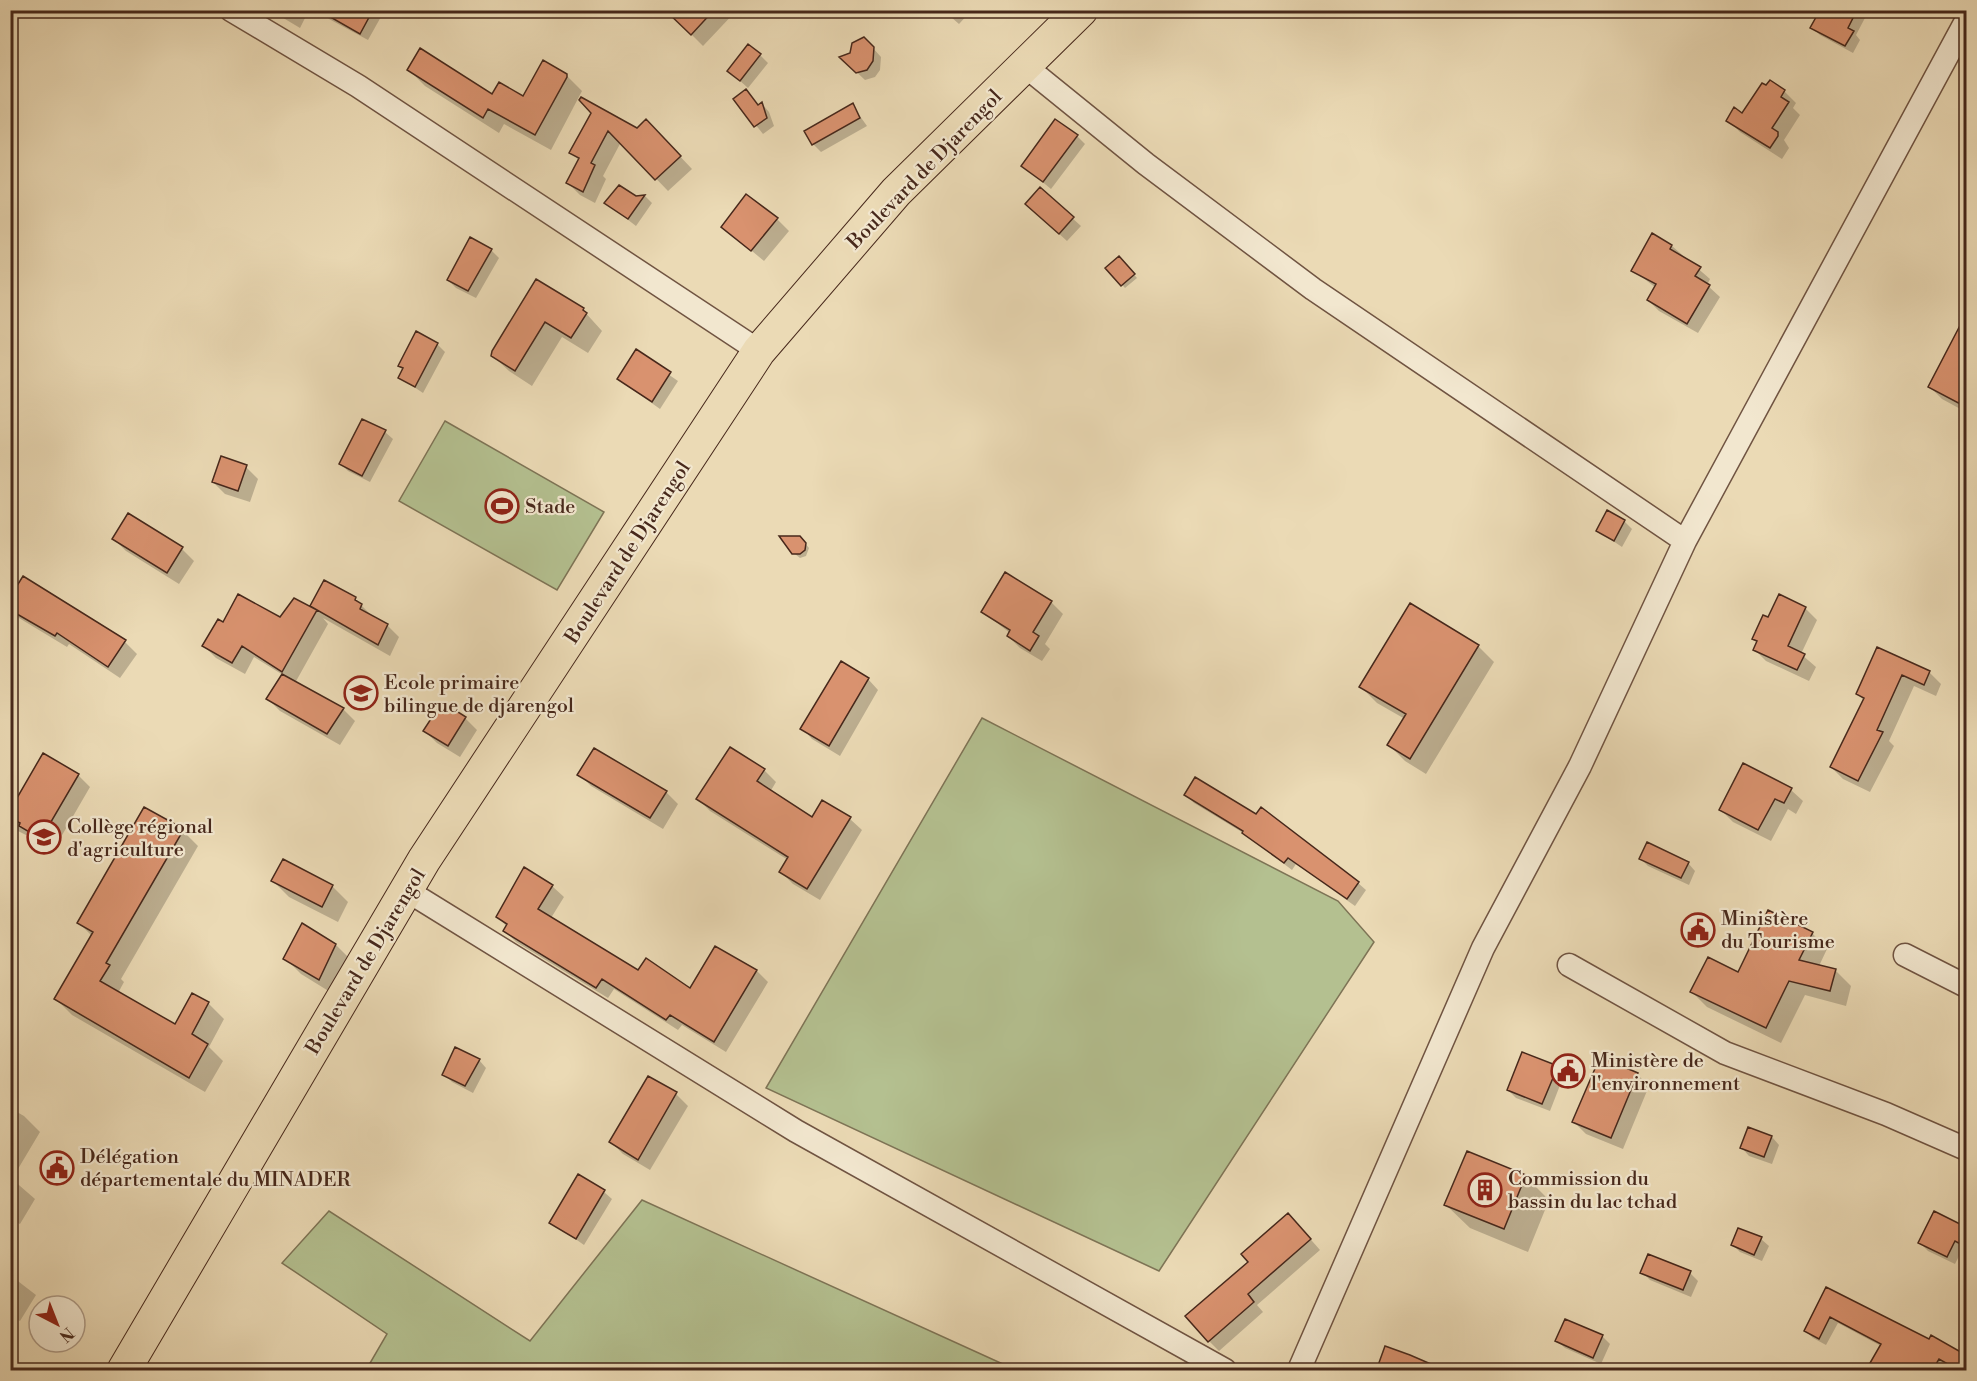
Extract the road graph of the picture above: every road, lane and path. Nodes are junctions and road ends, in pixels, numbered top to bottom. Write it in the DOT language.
graph roads {
  1 [pos="231,10"];
  2 [pos="1081,10"];
  3 [pos="1966,21"];
  4 [pos="1024,66"];
  5 [pos="759,351"];
  6 [pos="1685,541"];
  7 [pos="406,890"];
  8 [pos="1905,955"];
  9 [pos="1569,965"];
  10 [pos="1966,986"];
  11 [pos="1966,1149"];
  12 [pos="124,1371"];
  13 [pos="1225,1371"];
  14 [pos="1299,1371"];
  1 -- 5 [label="street"];
  2 -- 4 [label="main road, Boulevard de Djarengol"];
  3 -- 6 [label="street"];
  4 -- 5 [label="main road, Boulevard de Djarengol"];
  4 -- 6 [label="street"];
  5 -- 7 [label="main road, Boulevard de Djarengol"];
  6 -- 14 [label="street"];
  7 -- 12 [label="main road, Boulevard de Djarengol"];
  7 -- 13 [label="street"];
  8 -- 10 [label="street"];
  9 -- 11 [label="street"];
}
